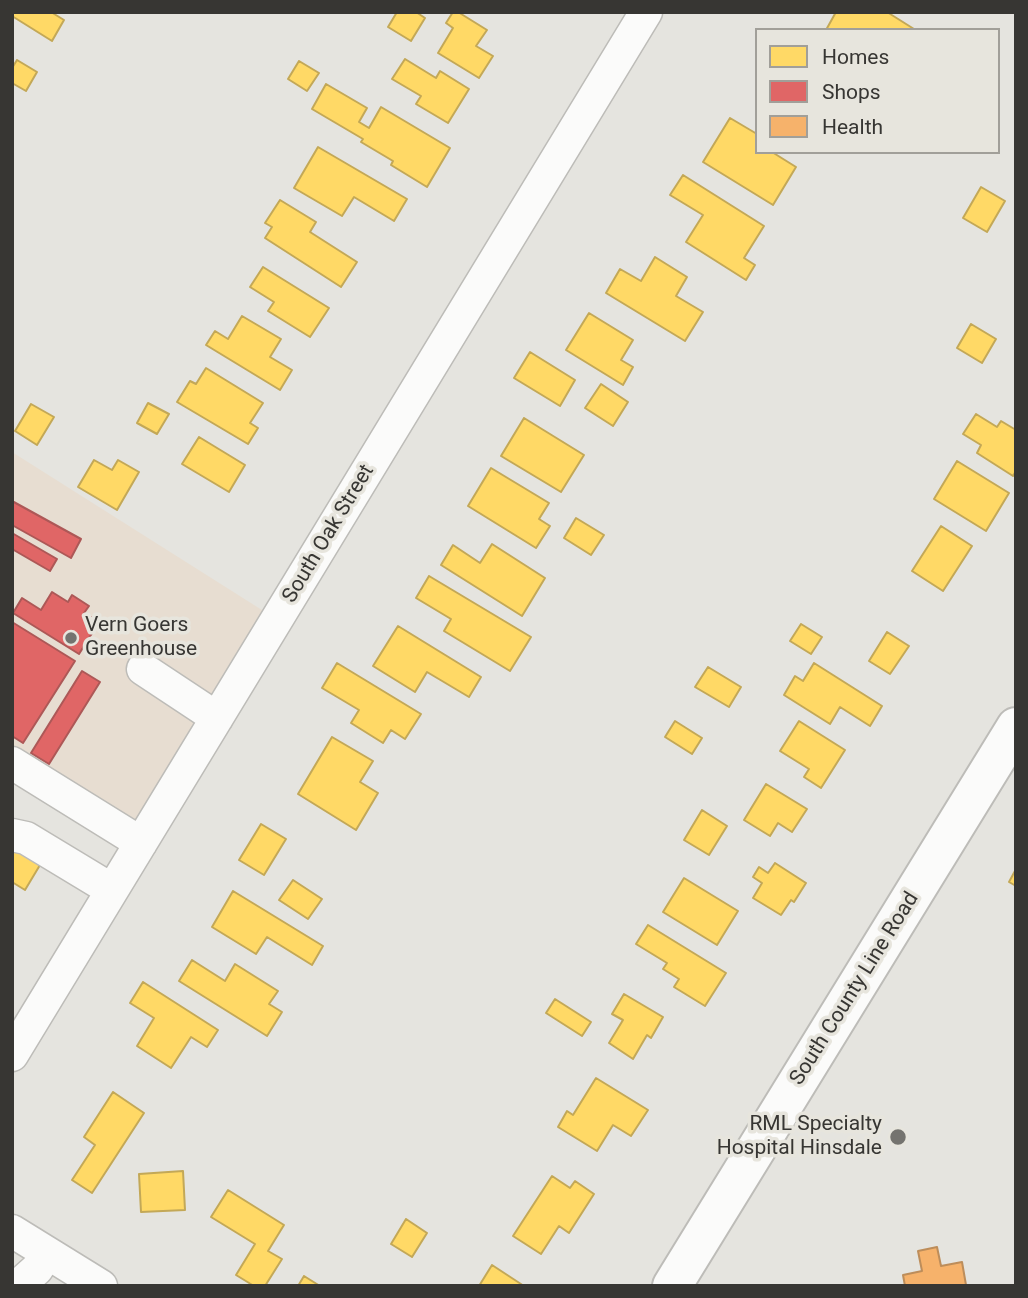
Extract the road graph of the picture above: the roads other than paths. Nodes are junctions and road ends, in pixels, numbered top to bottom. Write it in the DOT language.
graph roads {
  1 [pos="646,12"];
  2 [pos="143,669"];
  3 [pos="217,718"];
  4 [pos="1016,727"];
  5 [pos="12,763"];
  6 [pos="12,835"];
  7 [pos="141,843"];
  8 [pos="113,890"];
  9 [pos="12,1055"];
  10 [pos="12,1231"];
  11 [pos="47,1253"];
  12 [pos="18,1286"];
  13 [pos="101,1286"];
  14 [pos="672,1286"];
  1 -- 3 [label="street, South Oak Street"];
  2 -- 3 [label="street"];
  3 -- 7 [label="street, South Oak Street"];
  4 -- 14 [label="main road, South County Line Road"];
  5 -- 7 [label="street"];
  6 -- 8 [label="street"];
  7 -- 8 [label="street, South Oak Street"];
  8 -- 9 [label="street, South Oak Street"];
  10 -- 11 [label="street"];
  11 -- 12 [label="street"];
  11 -- 13 [label="street"];
}
